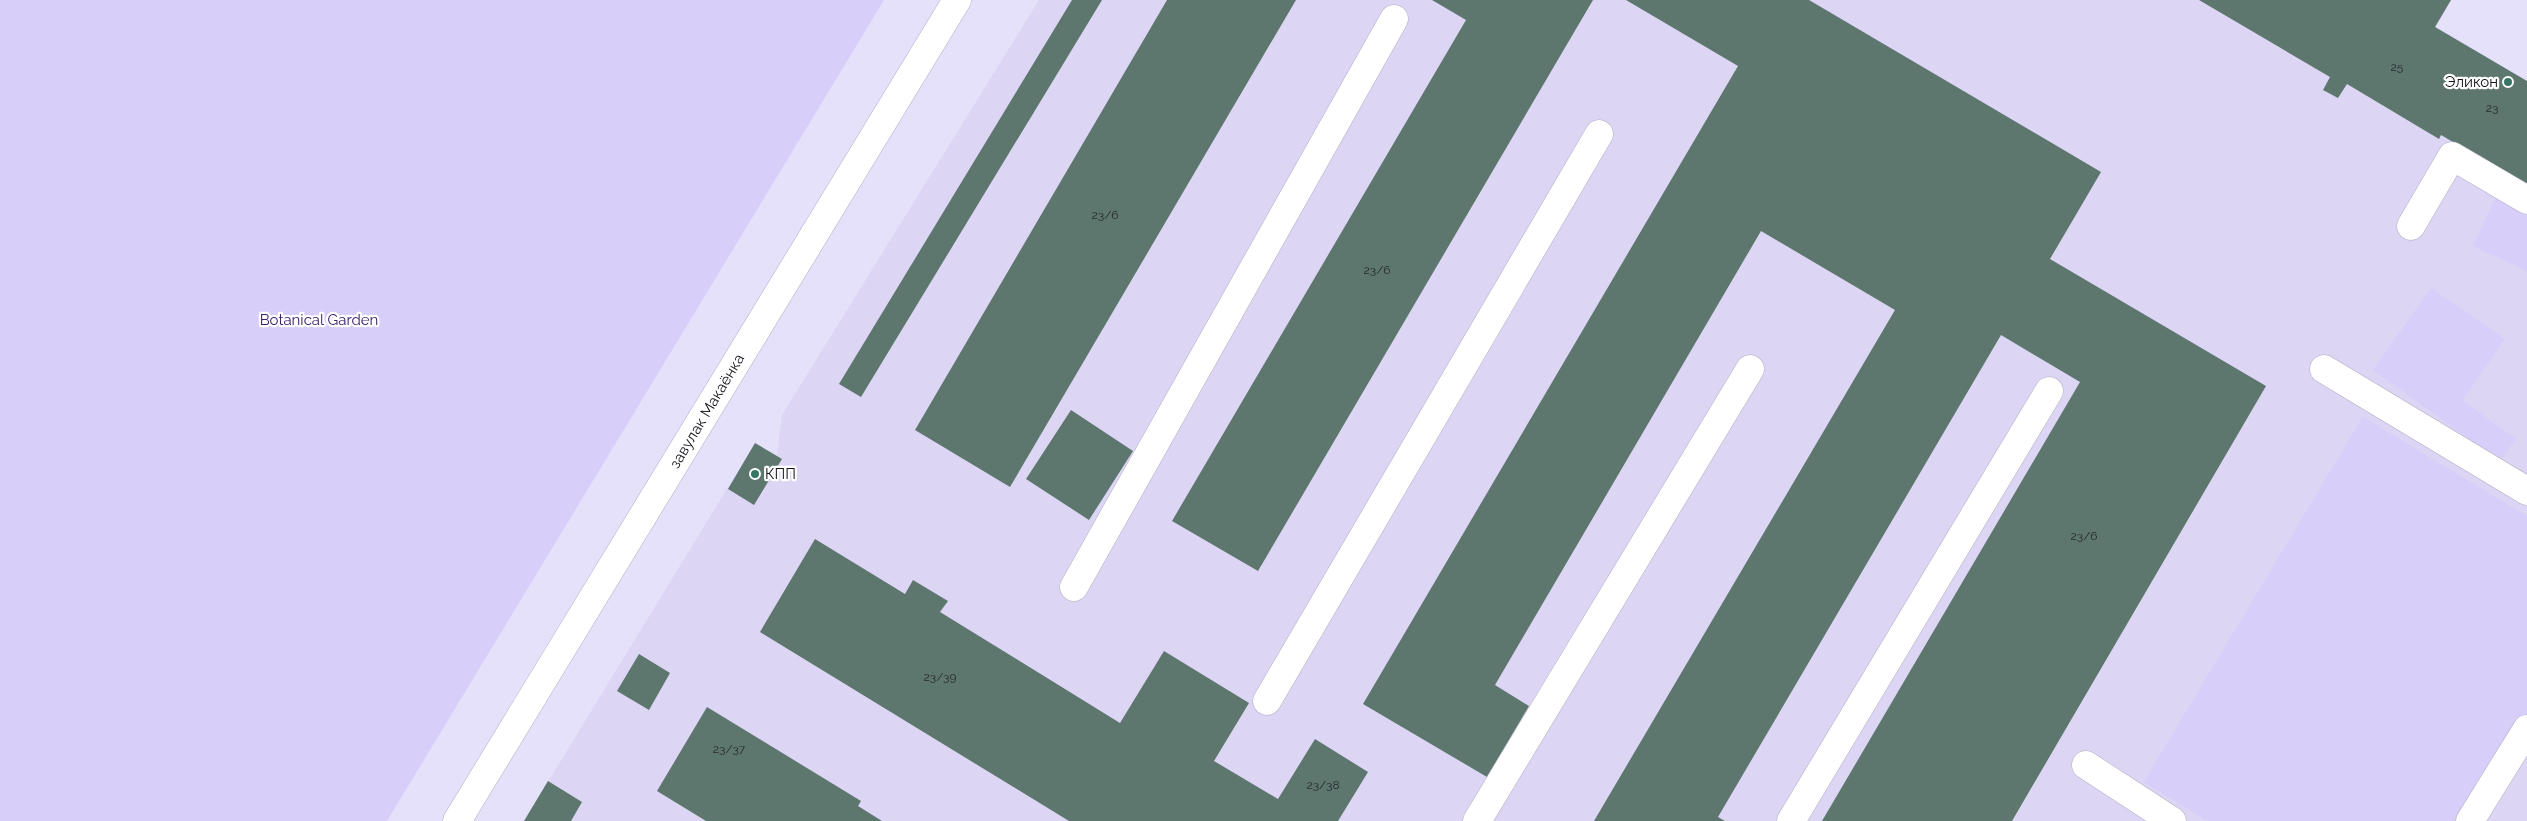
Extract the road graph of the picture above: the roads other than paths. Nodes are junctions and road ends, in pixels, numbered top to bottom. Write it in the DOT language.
graph roads {
  1 [pos="957,0"];
  2 [pos="1394,20"];
  3 [pos="1599,134"];
  4 [pos="2527,200"];
  5 [pos="2411,226"];
  6 [pos="1750,369"];
  7 [pos="2324,369"];
  8 [pos="2049,390"];
  9 [pos="2527,491"];
  10 [pos="1074,587"];
  11 [pos="1267,701"];
  12 [pos="2527,728"];
  13 [pos="2086,765"];
  14 [pos="457,821"];
  15 [pos="1477,821"];
  16 [pos="1791,821"];
  17 [pos="2172,821"];
  18 [pos="2470,821"];
  1 -- 14 [label="street, завулак Макаёнка"];
  2 -- 10 [label="street"];
  3 -- 11 [label="street"];
  4 -- 5 [label="street"];
  6 -- 15 [label="street"];
  7 -- 9 [label="street"];
  8 -- 16 [label="street"];
  12 -- 18 [label="street"];
  13 -- 17 [label="street"];
}
